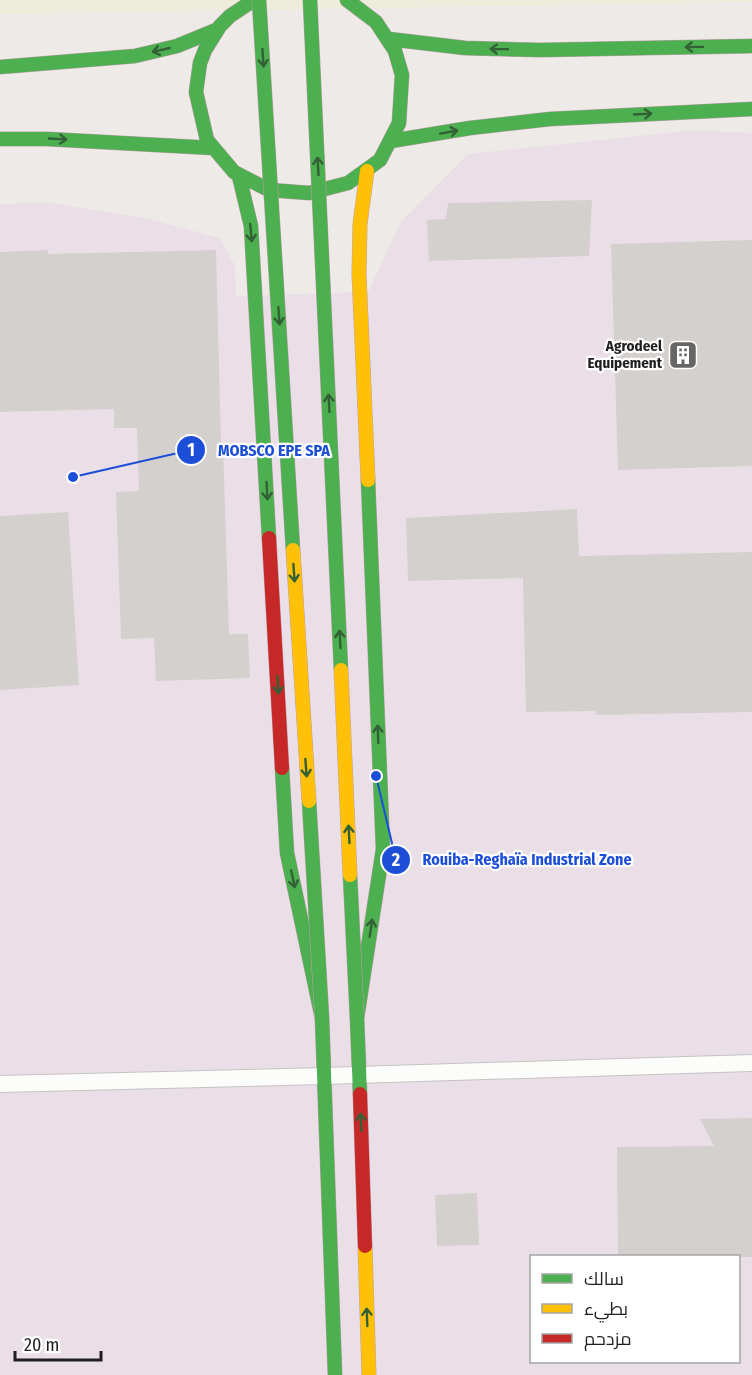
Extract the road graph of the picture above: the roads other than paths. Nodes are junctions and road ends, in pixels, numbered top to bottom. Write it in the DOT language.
graph roads {
  1 [pos="254,0"];
  2 [pos="259,0"];
  3 [pos="310,0"];
  4 [pos="349,0"];
  5 [pos="238,4"];
  6 [pos="216,30"];
  7 [pos="389,39"];
  8 [pos="752,46"];
  9 [pos="0,67"];
  10 [pos="752,109"];
  11 [pos="0,139"];
  12 [pos="391,141"];
  13 [pos="213,148"];
  14 [pos="367,171"];
  15 [pos="239,176"];
  16 [pos="322,1018"];
  17 [pos="357,1018"];
  18 [pos="752,1063"];
  19 [pos="359,1074"];
  20 [pos="324,1076"];
  21 [pos="0,1084"];
  22 [pos="335,1375"];
  23 [pos="369,1375"];
  1 -- 5 [label="highway"];
  2 -- 16 [label="highway, one-way, bridge"];
  17 -- 3 [label="highway, one-way, bridge"];
  4 -- 7 [label="highway"];
  5 -- 6 [label="highway"];
  6 -- 9 [label="highway, one-way"];
  6 -- 13 [label="highway"];
  8 -- 7 [label="highway, one-way"];
  7 -- 12 [label="highway"];
  12 -- 10 [label="highway, one-way"];
  11 -- 13 [label="highway, one-way"];
  12 -- 14 [label="highway"];
  13 -- 15 [label="highway"];
  14 -- 15 [label="highway"];
  17 -- 14 [label="highway, one-way"];
  15 -- 16 [label="highway, one-way"];
  16 -- 20 [label="highway"];
  17 -- 19 [label="highway"];
  18 -- 19 [label="lane"];
  19 -- 20 [label="lane"];
  23 -- 19 [label="highway, one-way"];
  20 -- 21 [label="lane"];
  20 -- 22 [label="highway"];
}
